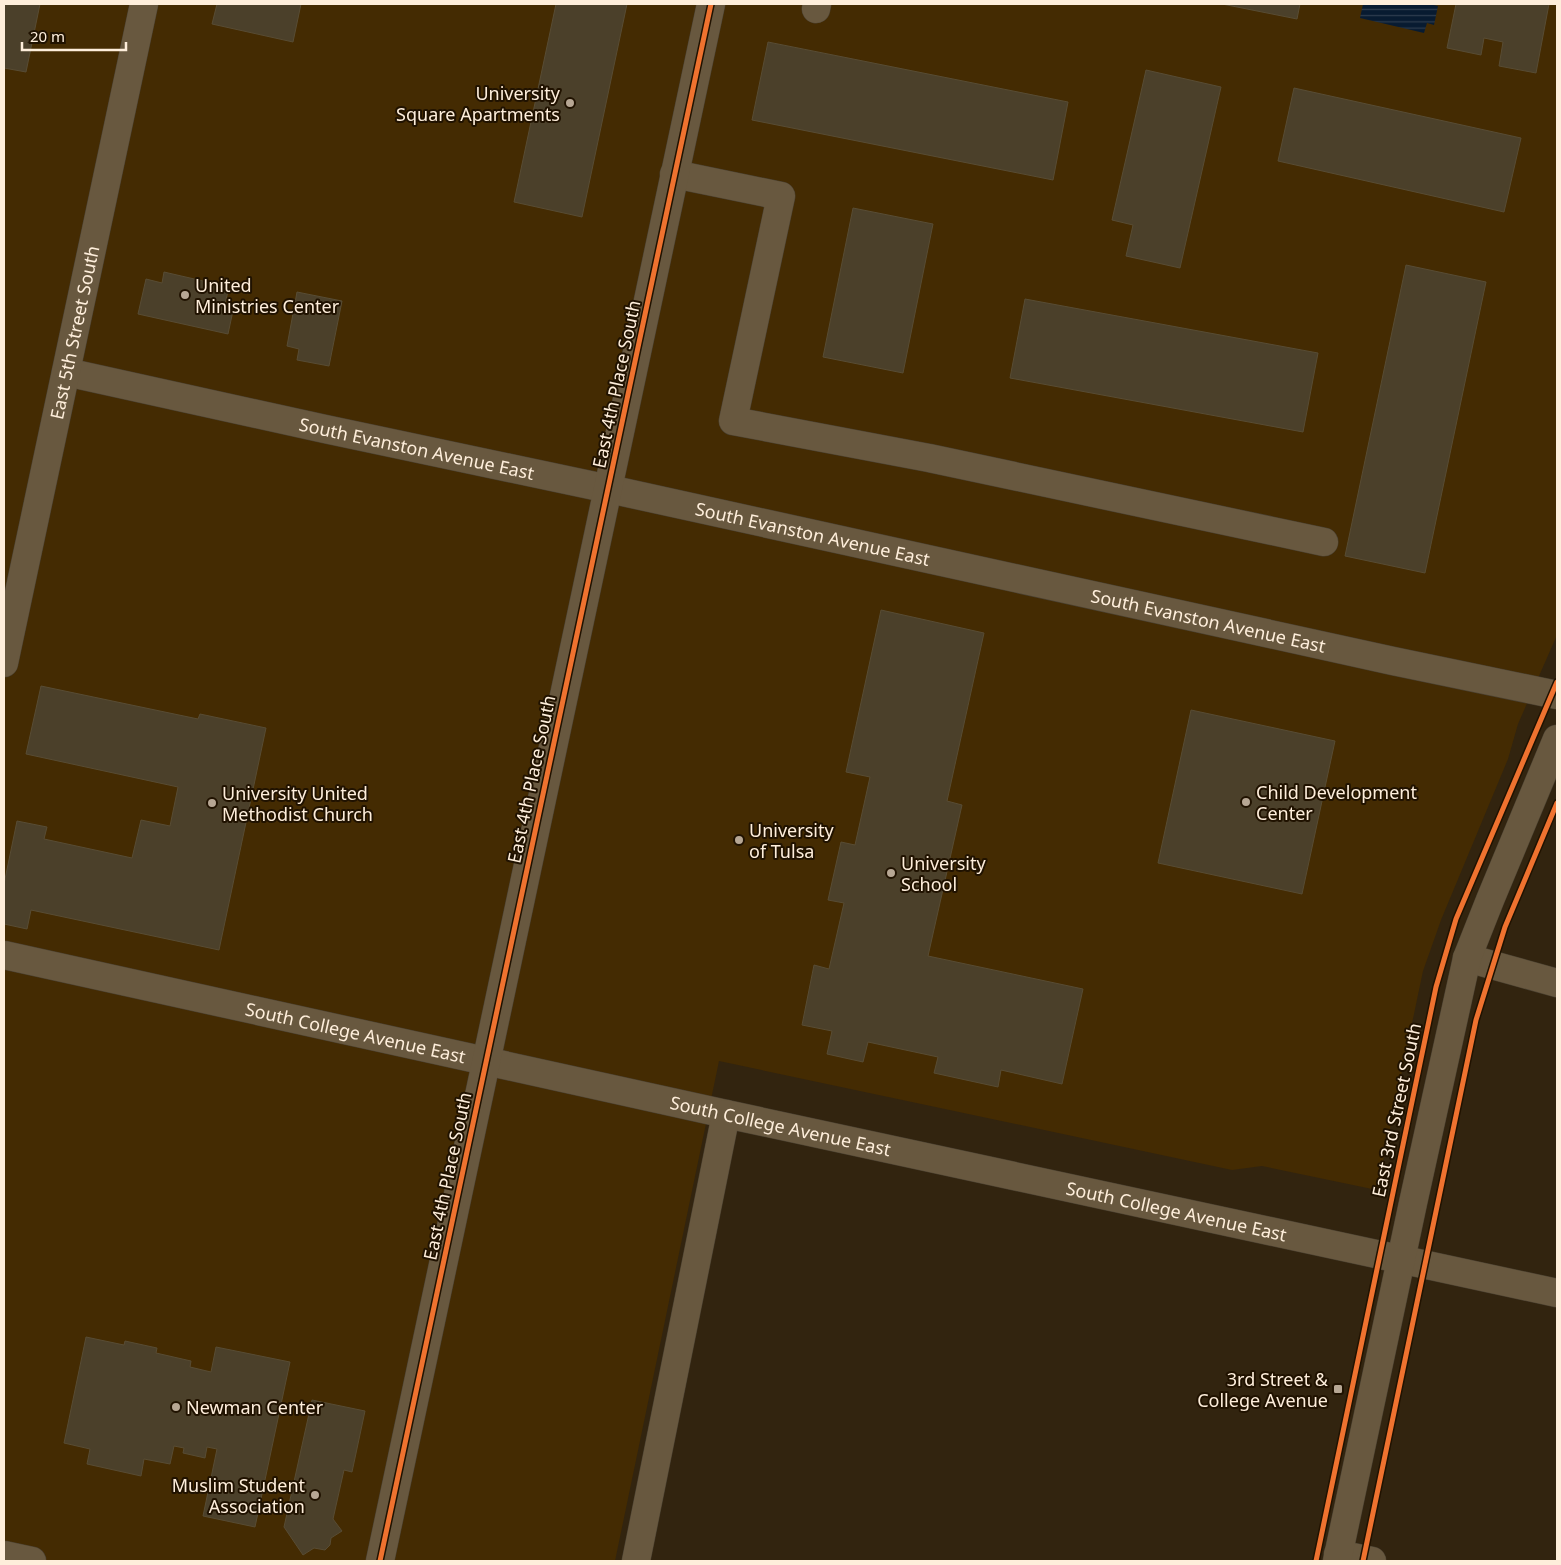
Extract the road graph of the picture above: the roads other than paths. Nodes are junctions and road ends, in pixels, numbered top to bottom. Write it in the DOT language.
graph roads {
  1 [pos="144,4"];
  2 [pos="711,4"];
  3 [pos="674,174"];
  4 [pos="66,372"];
  5 [pos="609,489"];
  6 [pos="1324,542"];
  7 [pos="4,663"];
  8 [pos="1557,695"];
  9 [pos="1557,739"];
  10 [pos="4,955"];
  11 [pos="1467,958"];
  12 [pos="1557,983"];
  13 [pos="485,1061"];
  14 [pos="726,1114"];
  15 [pos="1401,1259"];
  16 [pos="1557,1292"];
  17 [pos="4,1555"];
  18 [pos="1338,1558"];
  19 [pos="32,1561"];
  20 [pos="380,1561"];
  21 [pos="636,1561"];
  22 [pos="1372,1561"];
  1 -- 4 [label="street, East 5th Street South"];
  2 -- 3 [label="street, East 4th Place South"];
  3 -- 5 [label="street, East 4th Place South"];
  3 -- 6 [label="street"];
  4 -- 5 [label="street, South Evanston Avenue East"];
  4 -- 7 [label="street, East 5th Street South"];
  5 -- 8 [label="street, South Evanston Avenue East"];
  5 -- 13 [label="street, East 4th Place South"];
  9 -- 11 [label="street, East 3rd Street South"];
  10 -- 13 [label="street, South College Avenue East"];
  11 -- 12 [label="street"];
  11 -- 15 [label="street, East 3rd Street South"];
  13 -- 14 [label="street, South College Avenue East"];
  13 -- 20 [label="street, East 4th Place South"];
  14 -- 15 [label="street, South College Avenue East"];
  14 -- 21 [label="street"];
  15 -- 16 [label="street, South College Avenue East"];
  15 -- 18 [label="street, East 3rd Street South"];
  17 -- 19 [label="street"];
  18 -- 22 [label="street"];
}
